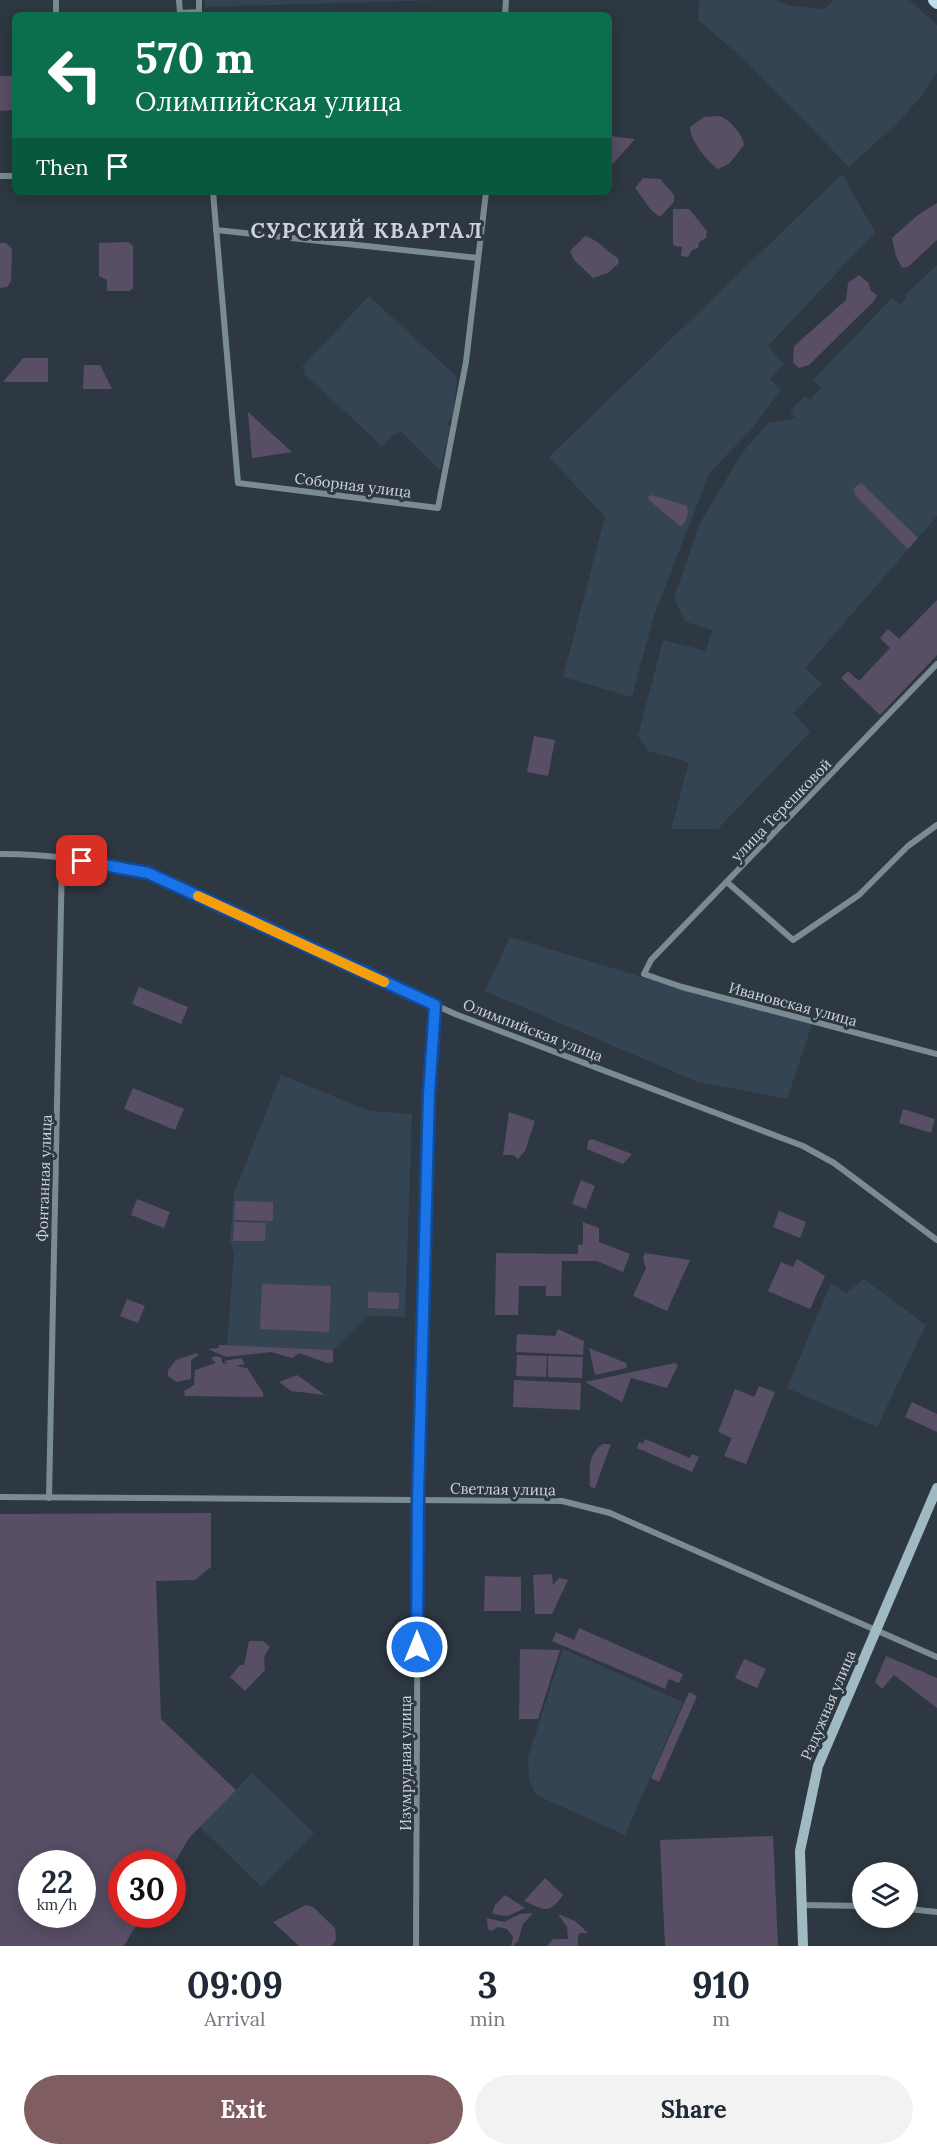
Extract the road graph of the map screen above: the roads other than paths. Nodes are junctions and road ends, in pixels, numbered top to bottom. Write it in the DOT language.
graph roads {
  1 [pos="213,195"];
  2 [pos="486,195"];
  3 [pos="216,230"];
  4 [pos="478,258"];
  5 [pos="937,664"];
  6 [pos="937,825"];
  7 [pos="0,854"];
  8 [pos="62,858"];
  9 [pos="728,883"];
  10 [pos="644,974"];
  11 [pos="435,1005"];
  12 [pos="937,1054"];
  13 [pos="937,1240"];
  14 [pos="937,1488"];
  15 [pos="0,1497"];
  16 [pos="49,1498"];
  17 [pos="418,1499"];
  18 [pos="876,1630"];
  19 [pos="937,1657"];
  20 [pos="802,1905"];
  21 [pos="852,1906"];
  22 [pos="918,1910"];
  23 [pos="937,1912"];
  24 [pos="416,1946"];
  25 [pos="803,1946"];
  1 -- 3 [label="street, Соборная улица"];
  2 -- 4 [label="street, Соборная улица"];
  3 -- 4 [label="street"];
  3 -- 4 [label="street, Соборная улица"];
  5 -- 9 [label="street, улица Терешковой"];
  6 -- 9 [label="street"];
  7 -- 8 [label="street, Олимпийская улица"];
  8 -- 11 [label="street, Олимпийская улица"];
  8 -- 16 [label="street, Фонтанная улица"];
  9 -- 10 [label="street, улица Терешковой"];
  10 -- 12 [label="street, Ивановская улица"];
  11 -- 13 [label="street, Олимпийская улица"];
  11 -- 17 [label="street, Изумрудная улица"];
  14 -- 18 [label="main road, Радужная улица"];
  15 -- 16 [label="street, Светлая улица"];
  16 -- 17 [label="street, Светлая улица"];
  17 -- 18 [label="street, Светлая улица"];
  17 -- 24 [label="street, Изумрудная улица"];
  18 -- 19 [label="street, Светлая улица"];
  18 -- 20 [label="main road, Радужная улица"];
  20 -- 21 [label="street"];
  20 -- 25 [label="main road, Радужная улица"];
  22 -- 23 [label="street"];
}
